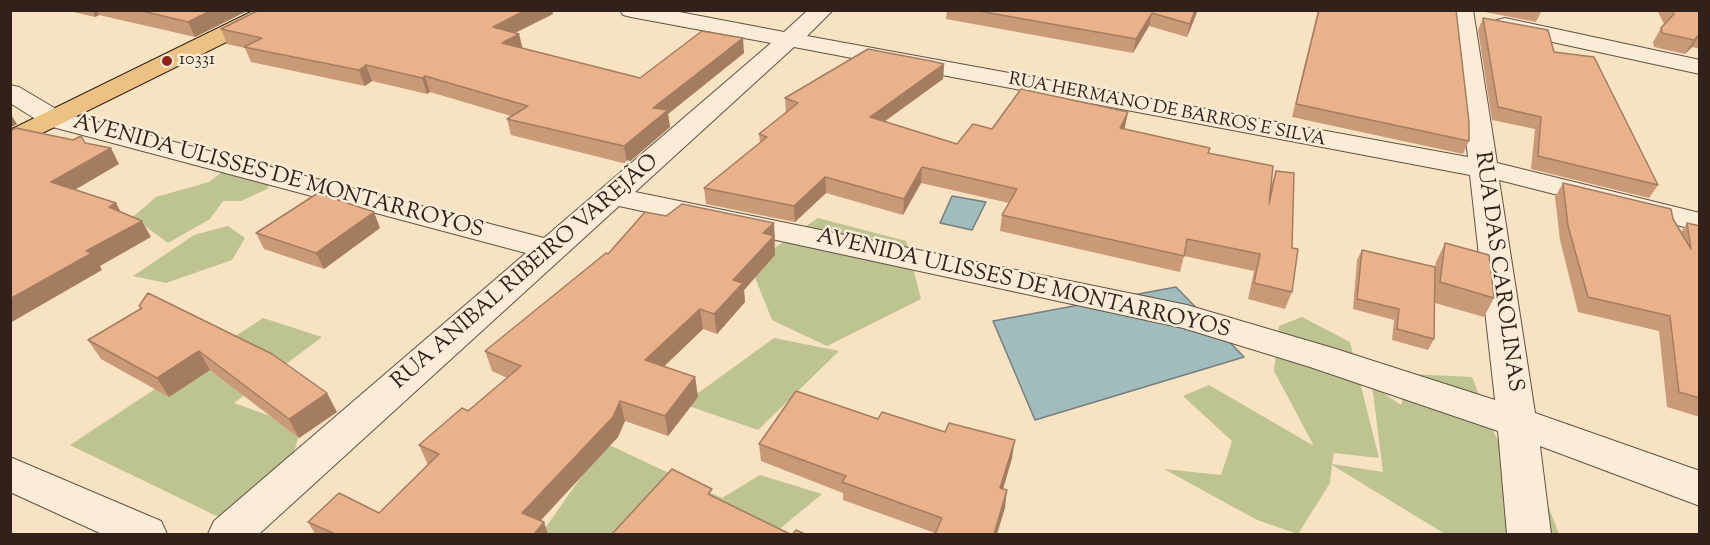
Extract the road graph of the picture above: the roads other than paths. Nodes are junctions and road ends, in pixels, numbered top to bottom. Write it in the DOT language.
graph roads {
  1 [pos="273,10"];
  2 [pos="632,10"];
  3 [pos="822,10"];
  4 [pos="1463,14"];
  5 [pos="789,40"];
  6 [pos="1700,67"];
  7 [pos="10,92"];
  8 [pos="54,119"];
  9 [pos="10,141"];
  10 [pos="1482,168"];
  11 [pos="613,196"];
  12 [pos="1700,222"];
  13 [pos="553,250"];
  14 [pos="1517,422"];
  15 [pos="10,473"];
  16 [pos="1700,489"];
  17 [pos="144,534"];
  18 [pos="230,534"];
  19 [pos="1529,534"];
  1 -- 8 [label="main road"];
  2 -- 5 [label="street, RUA HERMANO DE BARROS E SILVA"];
  3 -- 5 [label="street, RUA ANIBAL RIBEIRO VAREJÃO"];
  4 -- 6 [label="street"];
  4 -- 10 [label="street, RUA DAS CAROLINAS"];
  5 -- 10 [label="street, RUA HERMANO DE BARROS E SILVA"];
  5 -- 11 [label="street, RUA ANIBAL RIBEIRO VAREJÃO"];
  7 -- 8 [label="street, AVENIDA ULISSES DE MONTARROYOS"];
  8 -- 9 [label="main road"];
  8 -- 13 [label="street, AVENIDA ULISSES DE MONTARROYOS"];
  10 -- 12 [label="street, RUA HERMANO DE BARROS E SILVA"];
  10 -- 14 [label="street, RUA DAS CAROLINAS"];
  11 -- 13 [label="street, RUA ANIBAL RIBEIRO VAREJÃO"];
  11 -- 14 [label="street, AVENIDA ULISSES DE MONTARROYOS"];
  13 -- 18 [label="street, RUA ANIBAL RIBEIRO VAREJÃO"];
  14 -- 16 [label="street, AVENIDA ULISSES DE MONTARROYOS"];
  14 -- 19 [label="street, RUA DAS CAROLINAS"];
  15 -- 17 [label="street"];
}
